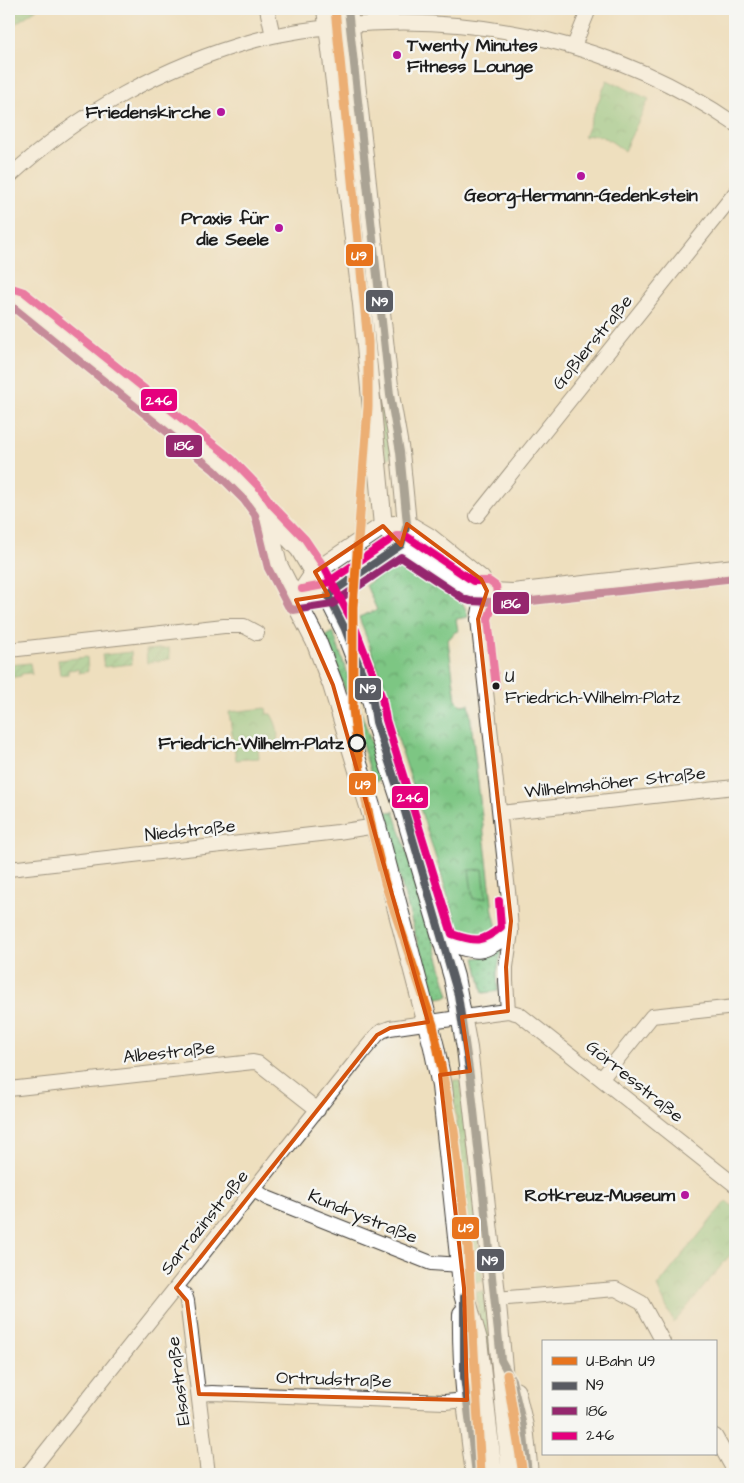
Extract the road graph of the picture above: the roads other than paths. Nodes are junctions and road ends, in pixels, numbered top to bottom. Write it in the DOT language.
graph roads {
  1 [pos="268,9"];
  2 [pos="326,9"];
  3 [pos="589,9"];
  4 [pos="349,17"];
  5 [pos="328,27"];
  6 [pos="273,36"];
  7 [pos="574,46"];
  8 [pos="735,124"];
  9 [pos="9,177"];
  10 [pos="735,193"];
  11 [pos="12,294"];
  12 [pos="264,511"];
  13 [pos="478,516"];
  14 [pos="407,524"];
  15 [pos="382,526"];
  16 [pos="401,545"];
  17 [pos="735,568"];
  18 [pos="315,572"];
  19 [pos="487,591"];
  20 [pos="328,595"];
  21 [pos="296,600"];
  22 [pos="258,633"];
  23 [pos="9,650"];
  24 [pos="735,787"];
  25 [pos="500,814"];
  26 [pos="376,826"];
  27 [pos="9,870"];
  28 [pos="511,932"];
  29 [pos="444,942"];
  30 [pos="735,1007"];
  31 [pos="508,1011"];
  32 [pos="462,1017"];
  33 [pos="428,1022"];
  34 [pos="470,1071"];
  35 [pos="440,1075"];
  36 [pos="602,1078"];
  37 [pos="9,1089"];
  38 [pos="318,1110"];
  39 [pos="735,1185"];
  40 [pos="254,1190"];
  41 [pos="462,1265"];
  42 [pos="176,1288"];
  43 [pos="464,1294"];
  44 [pos="496,1299"];
  45 [pos="662,1340"];
  46 [pos="501,1360"];
  47 [pos="199,1394"];
  48 [pos="467,1400"];
  49 [pos="716,1438"];
  50 [pos="735,1472"];
  51 [pos="28,1474"];
  52 [pos="208,1474"];
  53 [pos="476,1474"];
  54 [pos="492,1474"];
  55 [pos="512,1474"];
  56 [pos="528,1474"];
  1 -- 6 [label="street"];
  2 -- 5 [label="street"];
  3 -- 7 [label="street"];
  4 -- 5 [label="street"];
  4 -- 7 [label="street"];
  4 -- 14 [label="street"];
  5 -- 6 [label="street"];
  5 -- 15 [label="street"];
  6 -- 9 [label="street"];
  7 -- 8 [label="street"];
  10 -- 13 [label="street, Goßlerstraße"];
  11 -- 12 [label="main road"];
  12 -- 18 [label="main road"];
  12 -- 21 [label="main road"];
  14 -- 15 [label="street"];
  14 -- 16 [label="street"];
  14 -- 19 [label="street"];
  15 -- 16 [label="street"];
  15 -- 18 [label="street"];
  16 -- 19 [label="street"];
  16 -- 20 [label="street"];
  17 -- 19 [label="street"];
  18 -- 20 [label="main road"];
  18 -- 21 [label="street"];
  19 -- 25 [label="street"];
  20 -- 21 [label="street"];
  20 -- 29 [label="main road"];
  21 -- 26 [label="main road"];
  22 -- 23 [label="street"];
  24 -- 25 [label="street, Wilhelmshöher Straße"];
  25 -- 28 [label="street"];
  26 -- 27 [label="street, Niedstraße"];
  26 -- 33 [label="main road"];
  28 -- 29 [label="street"];
  28 -- 31 [label="street"];
  29 -- 32 [label="main road"];
  30 -- 36 [label="street"];
  31 -- 32 [label="street"];
  31 -- 36 [label="street, Görresstraße"];
  32 -- 33 [label="street, Sarrazinstraße"];
  32 -- 34 [label="main road"];
  33 -- 35 [label="main road"];
  33 -- 38 [label="street, Sarrazinstraße"];
  34 -- 35 [label="main road"];
  34 -- 44 [label="main road"];
  35 -- 41 [label="main road"];
  36 -- 39 [label="street, Görresstraße"];
  37 -- 38 [label="street, Albestraße"];
  38 -- 40 [label="street, Sarrazinstraße"];
  40 -- 41 [label="street, Kundrystraße"];
  40 -- 42 [label="street, Sarrazinstraße"];
  41 -- 43 [label="main road"];
  42 -- 47 [label="street, Elsastraße"];
  42 -- 51 [label="street, Sarrazinstraße"];
  43 -- 48 [label="main road"];
  43 -- 54 [label="main road"];
  44 -- 45 [label="street"];
  44 -- 46 [label="main road"];
  46 -- 55 [label="main road"];
  46 -- 56 [label="main road"];
  47 -- 48 [label="street, Ortrudstraße"];
  47 -- 52 [label="street, Elsastraße"];
  48 -- 53 [label="main road"];
  49 -- 50 [label="street"];
}
